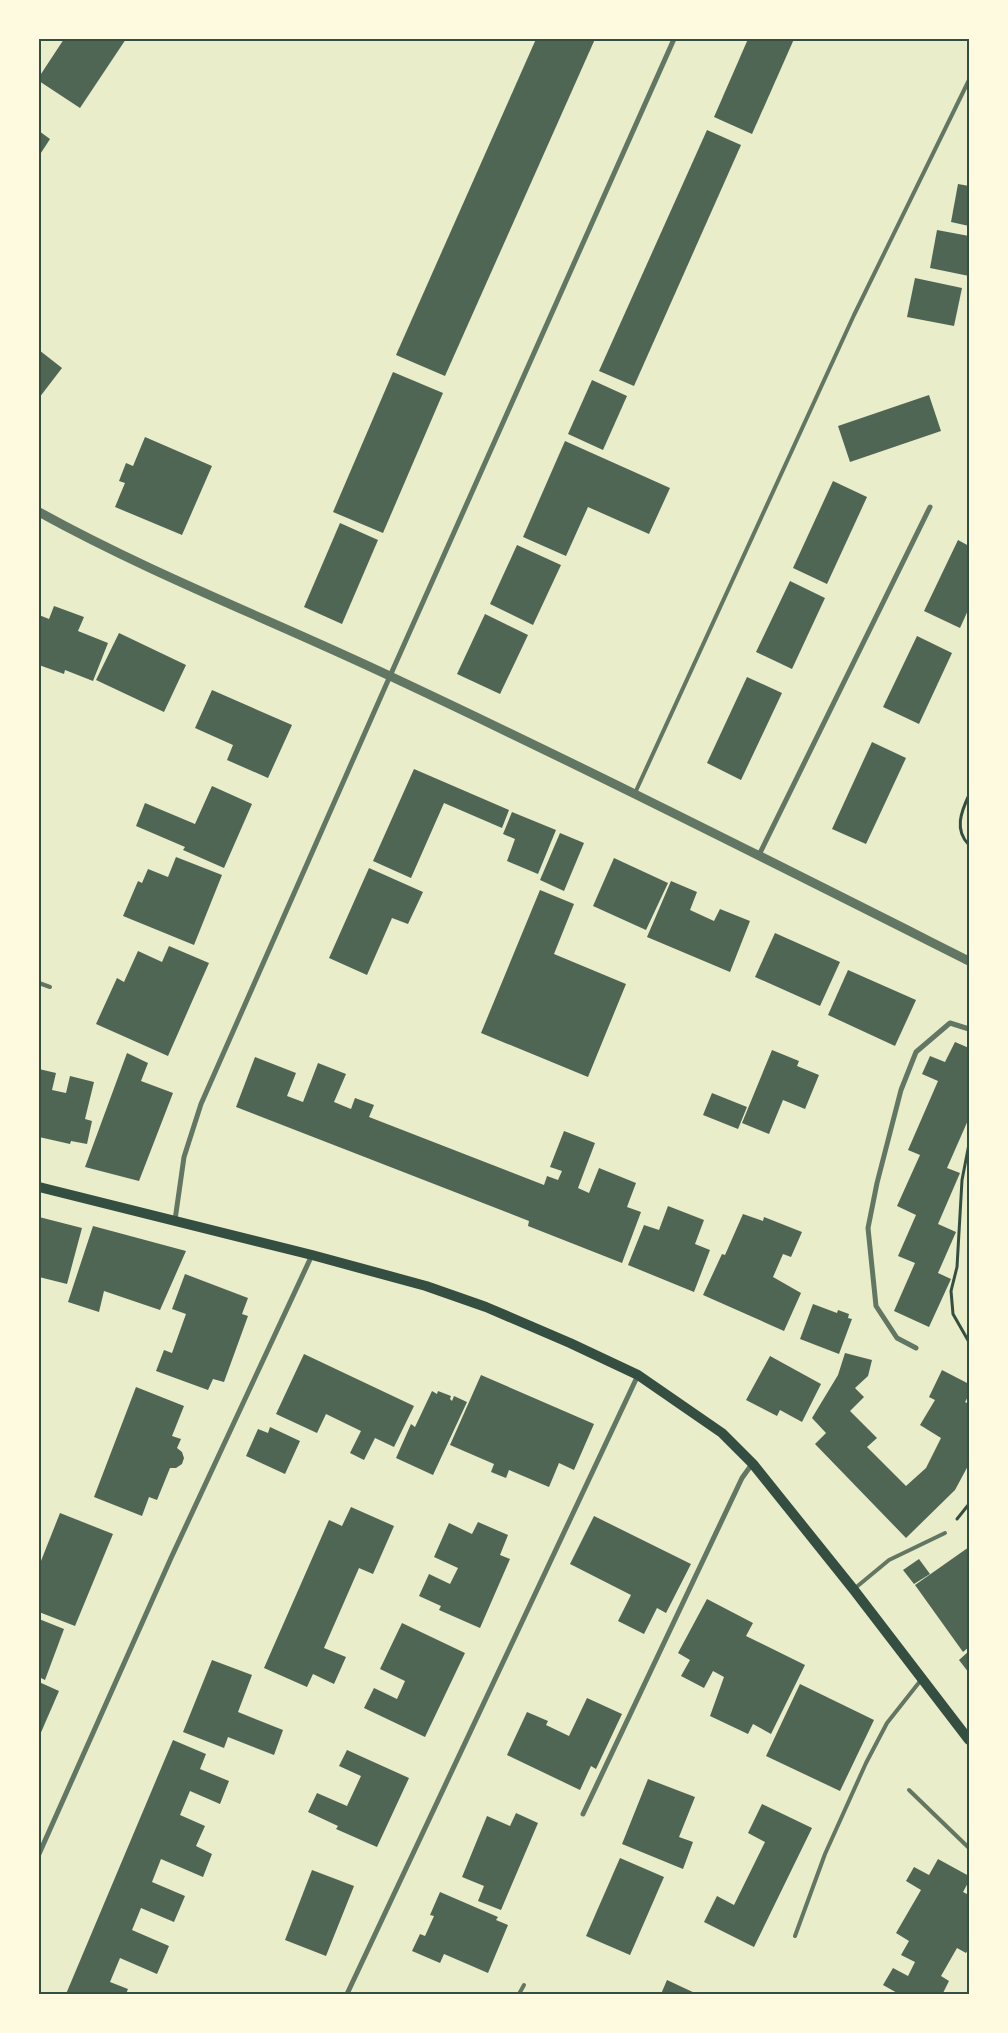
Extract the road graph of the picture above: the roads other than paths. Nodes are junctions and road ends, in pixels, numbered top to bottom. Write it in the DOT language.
graph roads {
  1 [pos="674,39"];
  2 [pos="969,80"];
  3 [pos="930,507"];
  4 [pos="39,512"];
  5 [pos="390,676"];
  6 [pos="634,794"];
  7 [pos="759,855"];
  8 [pos="969,961"];
  9 [pos="39,983"];
  10 [pos="50,987"];
  11 [pos="969,1029"];
  12 [pos="39,1187"];
  13 [pos="174,1220"];
  14 [pos="312,1255"];
  15 [pos="916,1348"];
  16 [pos="638,1375"];
  17 [pos="753,1464"];
  18 [pos="945,1533"];
  19 [pos="854,1590"];
  20 [pos="922,1678"];
  21 [pos="969,1740"];
  22 [pos="909,1790"];
  23 [pos="583,1814"];
  24 [pos="969,1848"];
  25 [pos="39,1854"];
  26 [pos="795,1936"];
  27 [pos="524,1984"];
  28 [pos="347,1994"];
  29 [pos="519,1994"];
  1 -- 5 [label="street"];
  2 -- 6 [label="lane"];
  3 -- 7 [label="street"];
  4 -- 5 [label="street"];
  5 -- 6 [label="street"];
  5 -- 13 [label="street"];
  6 -- 7 [label="street"];
  7 -- 8 [label="street"];
  9 -- 10 [label="lane"];
  11 -- 15 [label="street"];
  12 -- 13 [label="main road"];
  13 -- 14 [label="main road"];
  14 -- 16 [label="main road"];
  14 -- 25 [label="street"];
  16 -- 17 [label="main road"];
  16 -- 28 [label="street"];
  17 -- 19 [label="main road"];
  17 -- 23 [label="street"];
  18 -- 19 [label="lane"];
  19 -- 20 [label="main road"];
  20 -- 21 [label="main road"];
  20 -- 26 [label="lane"];
  22 -- 24 [label="lane"];
  27 -- 29 [label="lane"];
}
